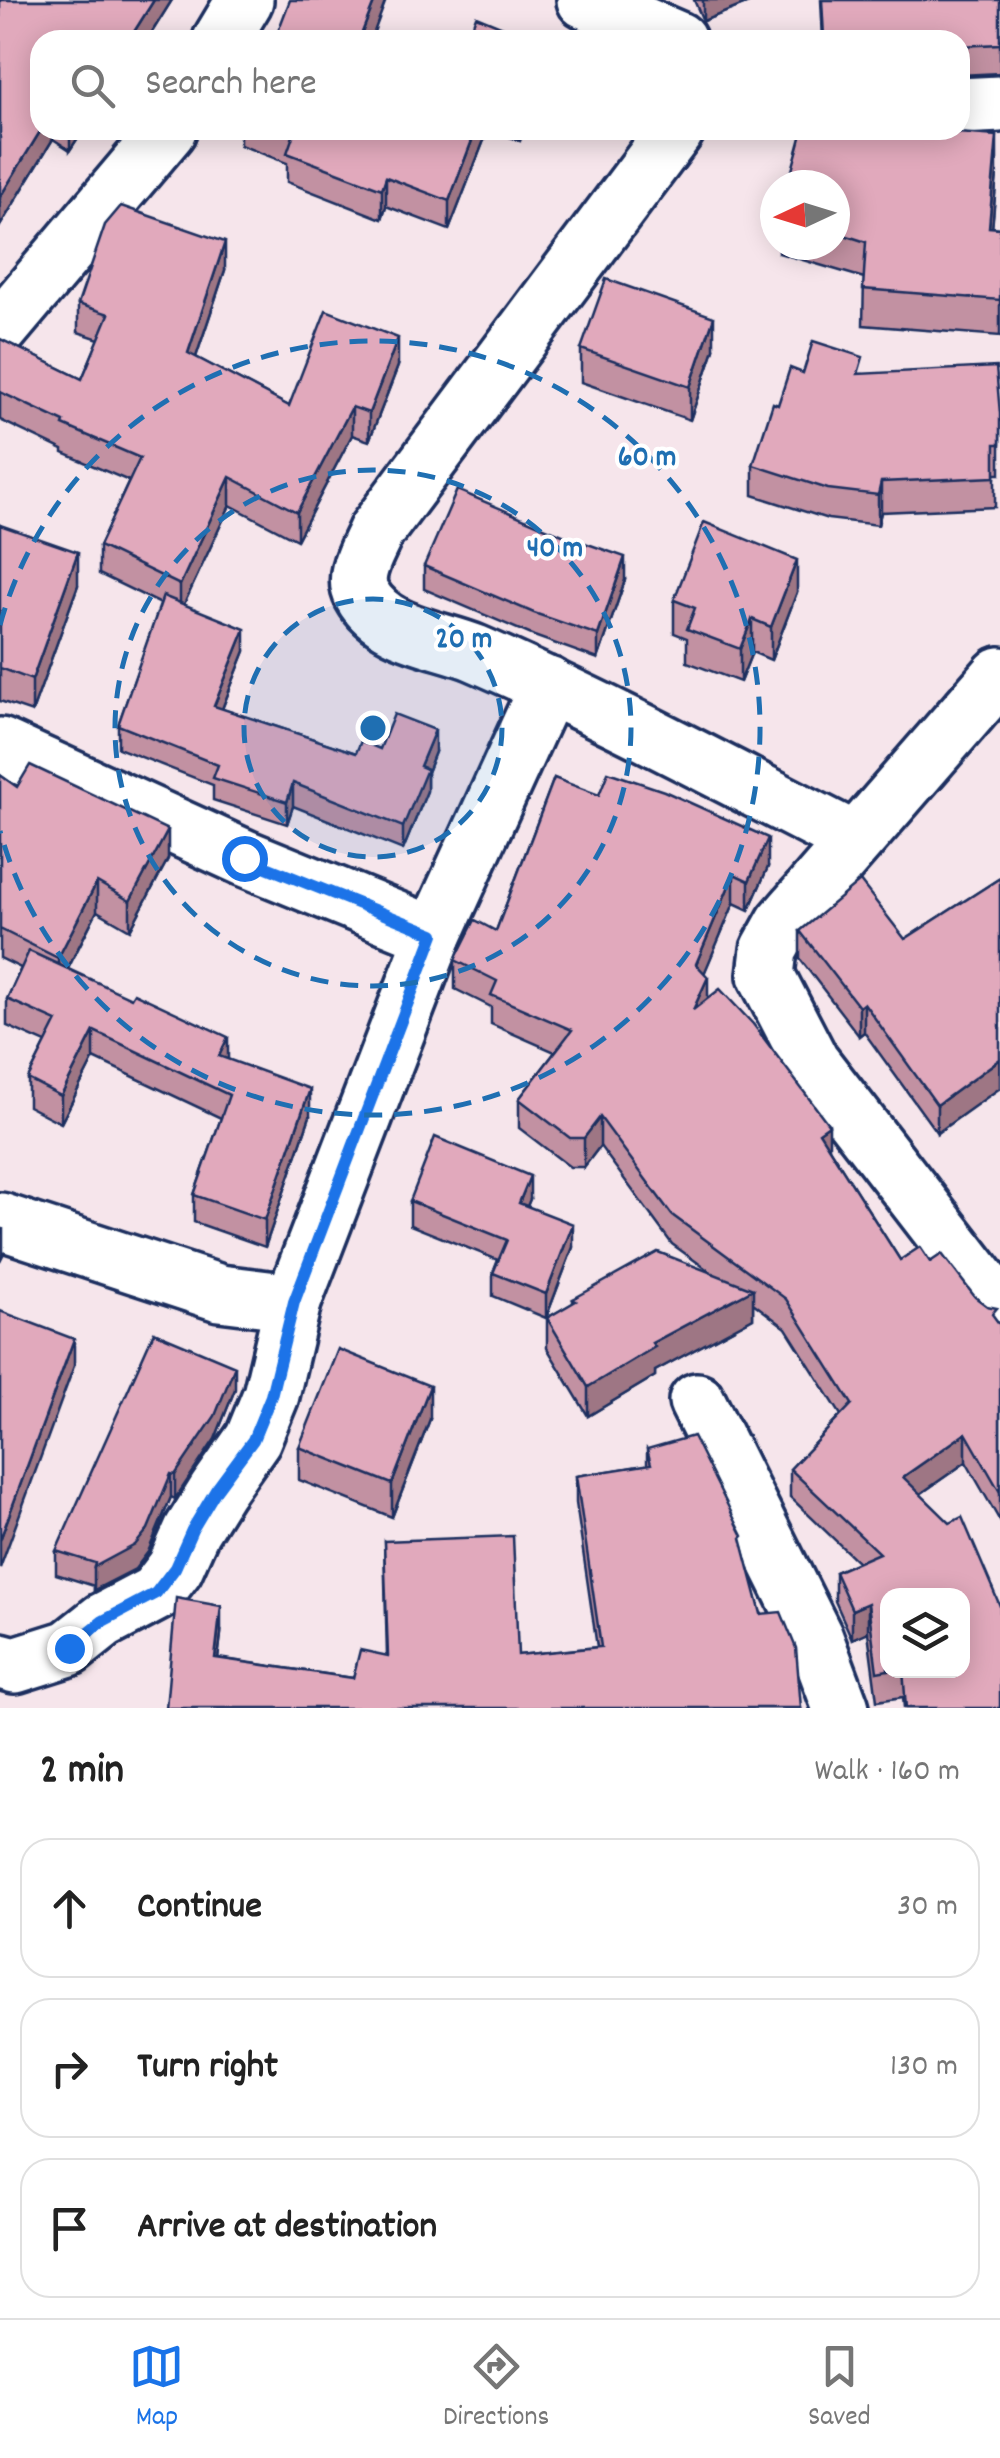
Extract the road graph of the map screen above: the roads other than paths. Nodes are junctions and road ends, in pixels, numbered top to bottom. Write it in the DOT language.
graph roads {
  1 [pos="245,0"];
  2 [pos="586,0"];
  3 [pos="228,30"];
  4 [pos="655,30"];
  5 [pos="1000,104"];
  6 [pos="970,106"];
  7 [pos="159,140"];
  8 [pos="669,140"];
  9 [pos="5,312"];
  10 [pos="1000,675"];
  11 [pos="548,685"];
  12 [pos="0,746"];
  13 [pos="854,840"];
  14 [pos="434,934"];
  15 [pos="0,1221"];
  16 [pos="294,1302"];
  17 [pos="1000,1307"];
  18 [pos="697,1400"];
  19 [pos="0,1661"];
  20 [pos="841,1708"];
  1 -- 3 [label="street"];
  2 -- 4 [label="street"];
  5 -- 6 [label="street"];
  7 -- 9 [label="street"];
  8 -- 11 [label="street"];
  10 -- 13 [label="street"];
  11 -- 13 [label="street"];
  11 -- 14 [label="street"];
  12 -- 14 [label="street"];
  13 -- 17 [label="street"];
  14 -- 16 [label="street"];
  15 -- 16 [label="street"];
  16 -- 19 [label="street"];
  18 -- 20 [label="street"];
}
